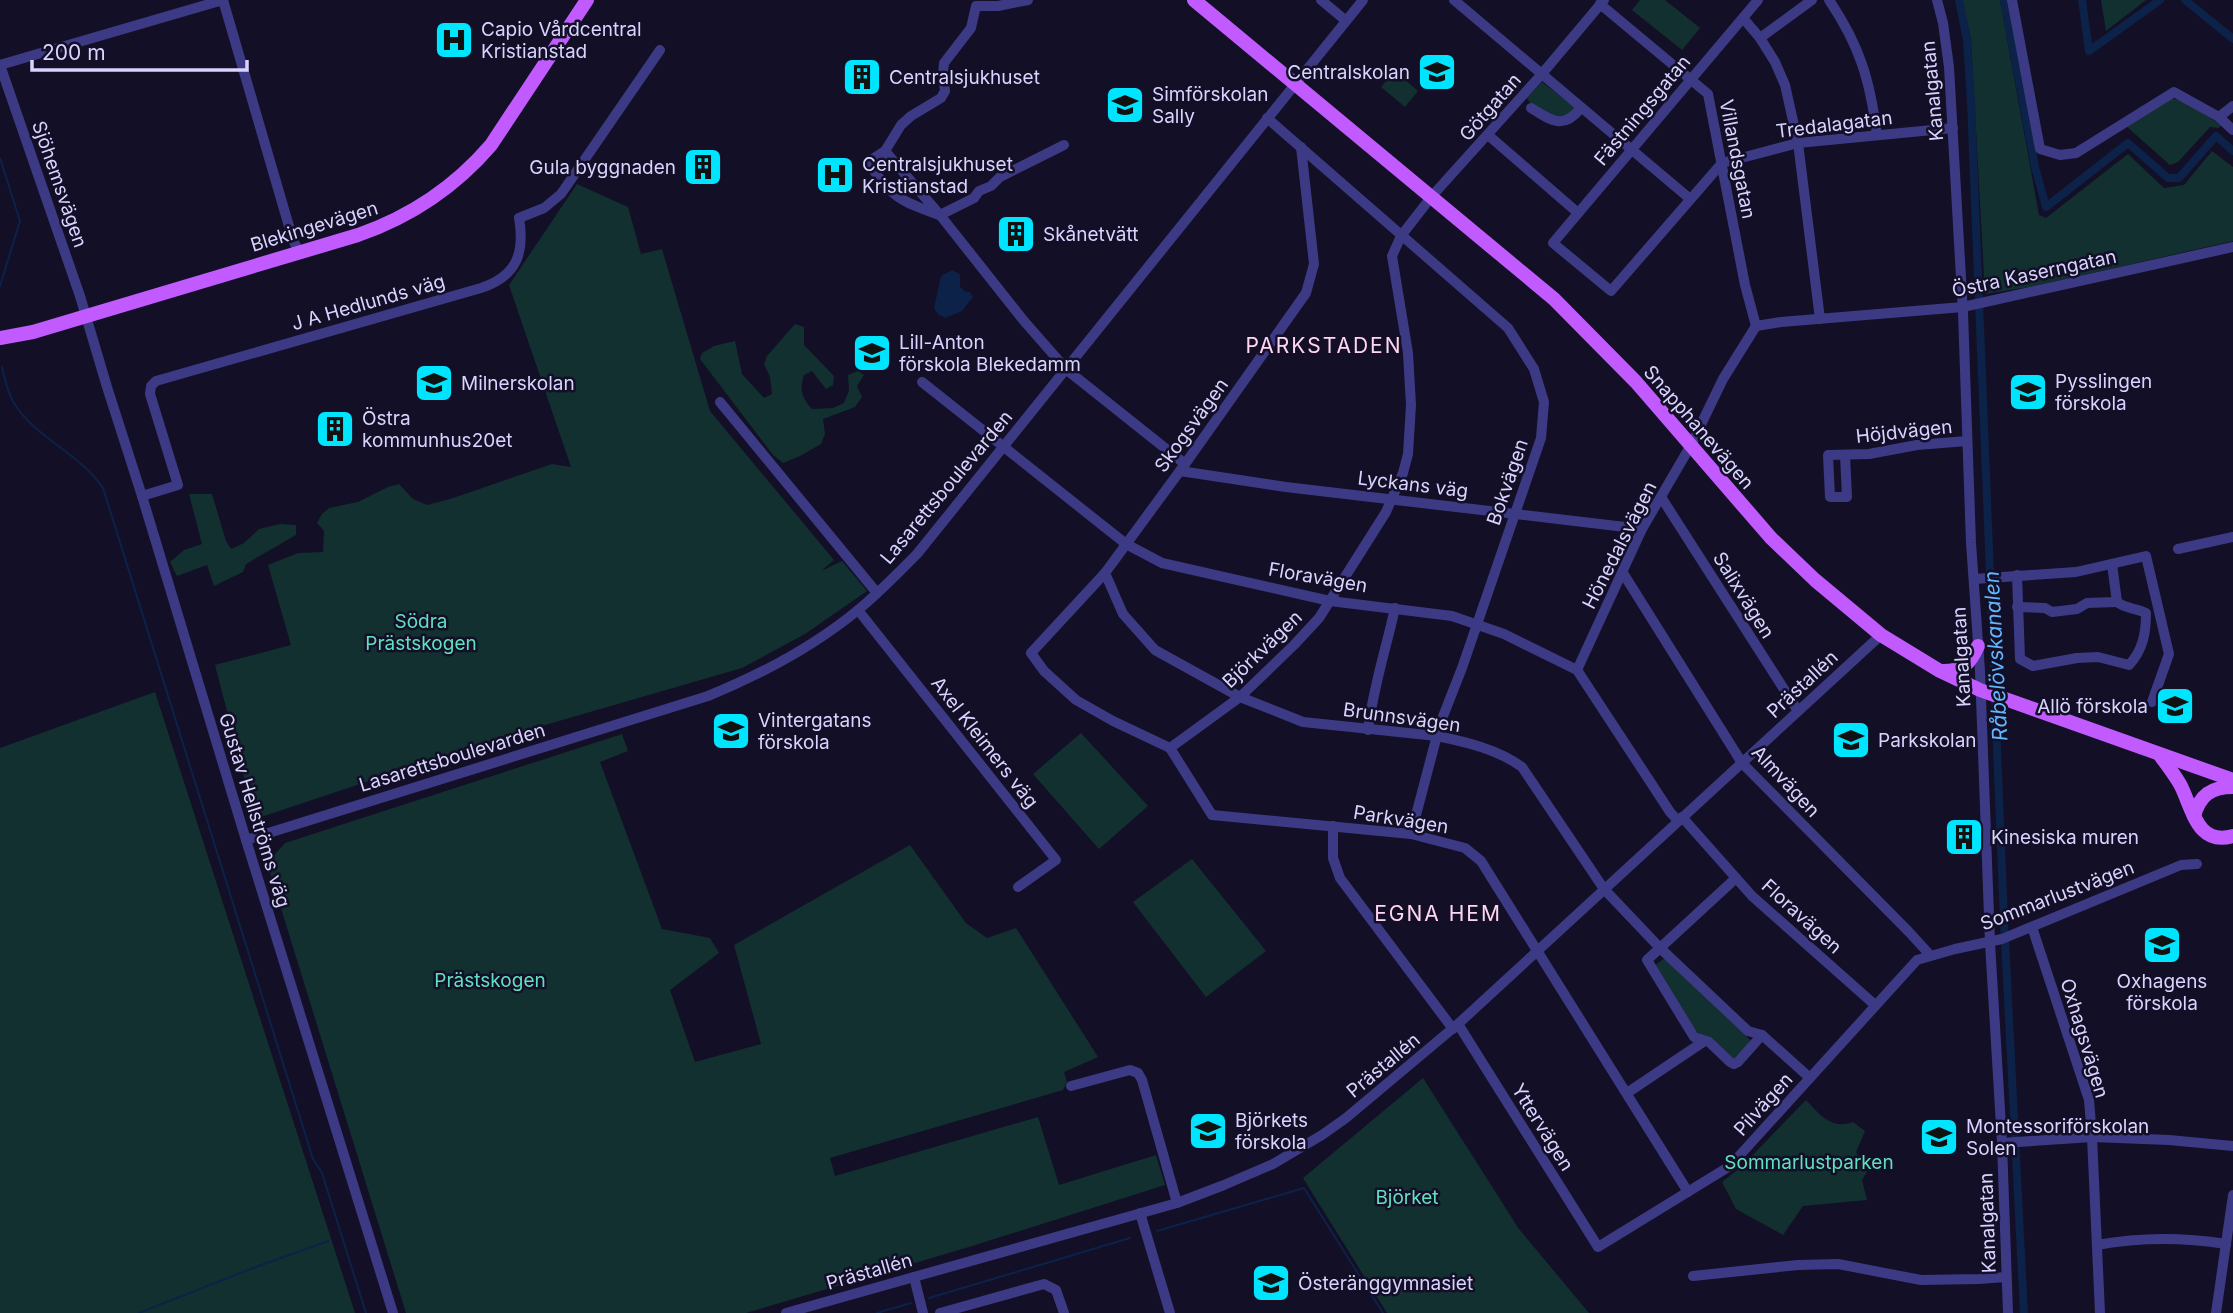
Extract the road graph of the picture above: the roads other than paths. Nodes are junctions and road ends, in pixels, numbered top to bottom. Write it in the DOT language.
graph roads {
  1 [pos="223,0"];
  2 [pos="587,0"];
  3 [pos="1028,0"];
  4 [pos="1194,0"];
  5 [pos="1321,0"];
  6 [pos="1363,0"];
  7 [pos="1454,0"];
  8 [pos="1758,0"];
  9 [pos="1812,0"];
  10 [pos="1829,0"];
  11 [pos="1937,0"];
  12 [pos="2012,0"];
  13 [pos="1602,1"];
  14 [pos="1743,18"];
  15 [pos="1345,20"];
  16 [pos="1760,38"];
  17 [pos="660,50"];
  18 [pos="0,65"];
  19 [pos="1541,75"];
  20 [pos="1691,79"];
  21 [pos="1296,83"];
  22 [pos="2233,106"];
  23 [pos="1531,108"];
  24 [pos="1581,108"];
  25 [pos="2219,117"];
  26 [pos="1267,118"];
  27 [pos="1953,128"];
  28 [pos="2233,130"];
  29 [pos="1488,135"];
  30 [pos="1877,135"];
  31 [pos="1798,143"];
  32 [pos="1064,145"];
  33 [pos="1301,147"];
  34 [pos="1632,150"];
  35 [pos="885,151"];
  36 [pos="1721,163"];
  37 [pos="1432,197"];
  38 [pos="1689,198"];
  39 [pos="1578,213"];
  40 [pos="940,215"];
  41 [pos="1401,236"];
  42 [pos="2233,247"];
  43 [pos="299,252"];
  44 [pos="1962,307"];
  45 [pos="86,316"];
  46 [pos="1820,319"];
  47 [pos="1756,326"];
  48 [pos="0,338"];
  49 [pos="1067,370"];
  50 [pos="922,382"];
  51 [pos="720,402"];
  52 [pos="1968,441"];
  53 [pos="1691,445"];
  54 [pos="1003,447"];
  55 [pos="1845,455"];
  56 [pos="1183,468"];
  57 [pos="142,496"];
  58 [pos="1661,497"];
  59 [pos="1392,499"];
  60 [pos="1515,514"];
  61 [pos="1642,529"];
  62 [pos="2233,537"];
  63 [pos="1126,544"];
  64 [pos="2178,549"];
  65 [pos="2112,564"];
  66 [pos="1105,573"];
  67 [pos="1623,573"];
  68 [pos="2017,576"];
  69 [pos="1974,579"];
  70 [pos="877,593"];
  71 [pos="1330,601"];
  72 [pos="2117,602"];
  73 [pos="2017,607"];
  74 [pos="1395,608"];
  75 [pos="858,610"];
  76 [pos="1478,623"];
  77 [pos="1881,635"];
  78 [pos="1978,646"];
  79 [pos="1577,670"];
  80 [pos="1940,671"];
  81 [pos="1994,694"];
  82 [pos="1240,696"];
  83 [pos="2152,702"];
  84 [pos="1798,712"];
  85 [pos="1368,730"];
  86 [pos="1437,736"];
  87 [pos="1170,748"];
  88 [pos="2159,754"];
  89 [pos="1742,763"];
  90 [pos="2233,768"];
  91 [pos="2216,773"];
  92 [pos="2233,780"];
  93 [pos="2233,787"];
  94 [pos="2194,816"];
  95 [pos="1680,819"];
  96 [pos="1333,826"];
  97 [pos="1410,834"];
  98 [pos="2233,836"];
  99 [pos="246,840"];
  100 [pos="2197,864"];
  101 [pos="1736,878"];
  102 [pos="1018,887"];
  103 [pos="1604,889"];
  104 [pos="2032,927"];
  105 [pos="1990,943"];
  106 [pos="1660,948"];
  107 [pos="1536,951"];
  108 [pos="1930,955"];
  109 [pos="1875,1005"];
  110 [pos="1455,1027"];
  111 [pos="1762,1035"];
  112 [pos="1703,1042"];
  113 [pos="1810,1078"];
  114 [pos="1070,1086"];
  115 [pos="1627,1093"];
  116 [pos="2092,1137"];
  117 [pos="2012,1142"];
  118 [pos="2233,1146"];
  119 [pos="1688,1192"];
  120 [pos="2233,1195"];
  121 [pos="1177,1203"];
  122 [pos="1140,1213"];
  123 [pos="2226,1244"];
  124 [pos="2097,1245"];
  125 [pos="1598,1247"];
  126 [pos="1693,1276"];
  127 [pos="914,1277"];
  128 [pos="2006,1277"];
  129 [pos="393,1313"];
  130 [pos="786,1313"];
  131 [pos="923,1313"];
  132 [pos="940,1313"];
  133 [pos="1063,1313"];
  134 [pos="1170,1313"];
  135 [pos="2008,1313"];
  136 [pos="2100,1313"];
  137 [pos="2216,1313"];
  1 -- 18 [label="street"];
  1 -- 43 [label="street"];
  2 -- 43 [label="main road, Blekingevägen"];
  3 -- 35 [label="street"];
  4 -- 21 [label="main road, Snapphanevägen"];
  5 -- 15 [label="street"];
  6 -- 15 [label="street, Lasarettsboulevarden"];
  7 -- 19 [label="street"];
  8 -- 14 [label="street, Fästningsgatan"];
  9 -- 16 [label="street"];
  10 -- 30 [label="street"];
  11 -- 27 [label="street, Kanalgatan"];
  12 -- 25 [label="street"];
  13 -- 19 [label="street, Götgatan"];
  13 -- 20 [label="street, Villandsgatan"];
  14 -- 16 [label="street"];
  14 -- 20 [label="street, Fästningsgatan"];
  15 -- 21 [label="street, Lasarettsboulevarden"];
  16 -- 31 [label="street"];
  17 -- 57 [label="street, J A Hedlunds väg"];
  18 -- 45 [label="street, Sjöhemsvägen"];
  19 -- 24 [label="street"];
  19 -- 29 [label="street, Götgatan"];
  20 -- 34 [label="street, Fästningsgatan"];
  20 -- 36 [label="street, Villandsgatan"];
  21 -- 26 [label="street, Lasarettsboulevarden"];
  21 -- 37 [label="main road, Snapphanevägen"];
  22 -- 25 [label="street"];
  23 -- 24 [label="street"];
  24 -- 34 [label="street"];
  25 -- 28 [label="street"];
  26 -- 33 [label="street, Bokvägen"];
  26 -- 49 [label="street, Lasarettsboulevarden"];
  27 -- 30 [label="street, Tredalagatan"];
  27 -- 44 [label="street, Kanalgatan"];
  29 -- 37 [label="street, Götgatan"];
  29 -- 39 [label="street"];
  30 -- 31 [label="street, Tredalagatan"];
  31 -- 36 [label="street, Tredalagatan"];
  31 -- 46 [label="street"];
  32 -- 40 [label="street"];
  33 -- 41 [label="street, Bokvägen"];
  33 -- 56 [label="street, Skogsvägen"];
  34 -- 38 [label="street"];
  34 -- 39 [label="street, Fästningsgatan"];
  35 -- 40 [label="street"];
  35 -- 40 [label="street"];
  36 -- 38 [label="street"];
  36 -- 47 [label="street, Villandsgatan"];
  37 -- 41 [label="street, Götgatan"];
  37 -- 53 [label="main road, Snapphanevägen"];
  38 -- 39 [label="street, Fästningsgatan"];
  40 -- 49 [label="street"];
  41 -- 59 [label="street, Björkvägen"];
  41 -- 60 [label="street, Bokvägen"];
  42 -- 44 [label="street, Östra Kaserngatan"];
  43 -- 45 [label="main road, Blekingevägen"];
  44 -- 46 [label="street, Östra Kaserngatan"];
  44 -- 52 [label="street, Kanalgatan"];
  45 -- 48 [label="main road, Blekingevägen"];
  45 -- 57 [label="street, Gustav Hellströms väg"];
  46 -- 47 [label="street, Östra Kaserngatan"];
  47 -- 53 [label="street, Hönedalsvägen"];
  49 -- 54 [label="street, Lasarettsboulevarden"];
  49 -- 56 [label="street"];
  50 -- 54 [label="street, Floravägen"];
  51 -- 70 [label="street"];
  52 -- 55 [label="street, Höjdvägen"];
  52 -- 69 [label="street, Kanalgatan"];
  53 -- 58 [label="street, Hönedalsvägen"];
  53 -- 77 [label="main road, Snapphanevägen"];
  54 -- 63 [label="street, Floravägen"];
  54 -- 70 [label="street, Lasarettsboulevarden"];
  56 -- 59 [label="street, Lyckans väg"];
  56 -- 63 [label="street, Skogsvägen"];
  57 -- 99 [label="street, Gustav Hellströms väg"];
  58 -- 61 [label="street, Hönedalsvägen"];
  58 -- 84 [label="street, Salixvägen"];
  59 -- 60 [label="street, Lyckans väg"];
  59 -- 71 [label="street, Björkvägen"];
  60 -- 61 [label="street, Lyckans väg"];
  60 -- 76 [label="street, Bokvägen"];
  61 -- 67 [label="street, Hönedalsvägen"];
  62 -- 64 [label="street"];
  63 -- 66 [label="street, Skogsvägen"];
  63 -- 71 [label="street, Floravägen"];
  65 -- 68 [label="street"];
  65 -- 72 [label="street"];
  65 -- 83 [label="street"];
  66 -- 82 [label="street, Brunnsvägen"];
  66 -- 87 [label="street, Skogsvägen"];
  67 -- 79 [label="street, Hönedalsvägen"];
  67 -- 89 [label="street, Almvägen"];
  68 -- 69 [label="street"];
  68 -- 73 [label="street"];
  69 -- 78 [label="street, Kanalgatan"];
  70 -- 75 [label="street, Lasarettsboulevarden"];
  71 -- 74 [label="street, Floravägen"];
  71 -- 82 [label="street, Björkvägen"];
  72 -- 73 [label="street"];
  72 -- 73 [label="street"];
  74 -- 76 [label="street, Floravägen"];
  74 -- 85 [label="street"];
  75 -- 99 [label="street, Lasarettsboulevarden"];
  75 -- 102 [label="street, Axel Kleimers väg"];
  76 -- 79 [label="street, Floravägen"];
  76 -- 86 [label="street, Bokvägen"];
  77 -- 80 [label="main road, Snapphanevägen"];
  77 -- 84 [label="street, Prästallén"];
  78 -- 80 [label="main road"];
  78 -- 81 [label="street, Kanalgatan"];
  79 -- 95 [label="street, Floravägen"];
  80 -- 81 [label="main road, Snapphanevägen"];
  81 -- 88 [label="main road, Snapphanevägen"];
  81 -- 105 [label="street, Kanalgatan"];
  82 -- 85 [label="street, Brunnsvägen"];
  82 -- 87 [label="street, Björkvägen"];
  84 -- 89 [label="street, Prästallén"];
  85 -- 86 [label="street, Brunnsvägen"];
  86 -- 97 [label="street, Bokvägen"];
  86 -- 103 [label="street, Brunnsvägen"];
  87 -- 96 [label="street, Parkvägen"];
  88 -- 91 [label="main road, Snapphanevägen"];
  88 -- 94 [label="main road"];
  89 -- 95 [label="street, Prästallén"];
  89 -- 108 [label="street, Almvägen"];
  90 -- 91 [label="main road"];
  91 -- 92 [label="main road, Snapphanevägen"];
  93 -- 94 [label="main road"];
  94 -- 98 [label="main road"];
  95 -- 101 [label="street, Floravägen"];
  95 -- 103 [label="street, Prästallén"];
  96 -- 97 [label="street, Parkvägen"];
  96 -- 110 [label="street, Yttervägen"];
  97 -- 107 [label="street, Parkvägen"];
  99 -- 129 [label="street, Gustav Hellströms väg"];
  100 -- 104 [label="street, Sommarlustvägen"];
  101 -- 106 [label="street"];
  101 -- 109 [label="street, Floravägen"];
  103 -- 106 [label="street, Brunnsvägen"];
  103 -- 107 [label="street, Prästallén"];
  104 -- 105 [label="street, Sommarlustvägen"];
  104 -- 116 [label="street, Oxhagsvägen"];
  105 -- 108 [label="street, Sommarlustvägen"];
  105 -- 117 [label="street, Kanalgatan"];
  106 -- 111 [label="street, Brunnsvägen"];
  106 -- 112 [label="street"];
  107 -- 110 [label="street, Prästallén"];
  107 -- 115 [label="street, Parkvägen"];
  108 -- 109 [label="street, Pilvägen"];
  109 -- 113 [label="street, Pilvägen"];
  110 -- 121 [label="street, Prästallén"];
  110 -- 125 [label="street, Yttervägen"];
  111 -- 112 [label="street"];
  111 -- 113 [label="street, Brunnsvägen"];
  112 -- 115 [label="street"];
  113 -- 119 [label="street, Pilvägen"];
  114 -- 121 [label="street"];
  115 -- 119 [label="street, Parkvägen"];
  116 -- 117 [label="street"];
  116 -- 118 [label="street"];
  116 -- 124 [label="street, Oxhagsvägen"];
  117 -- 128 [label="street, Kanalgatan"];
  119 -- 125 [label="street, Pilvägen"];
  120 -- 123 [label="street"];
  121 -- 122 [label="street, Prästallén"];
  122 -- 127 [label="street, Prästallén"];
  122 -- 134 [label="street"];
  123 -- 124 [label="street"];
  123 -- 137 [label="street"];
  124 -- 136 [label="street, Oxhagsvägen"];
  126 -- 128 [label="street"];
  127 -- 130 [label="street, Prästallén"];
  127 -- 131 [label="street"];
  128 -- 135 [label="street, Kanalgatan"];
  132 -- 133 [label="street"];
}
